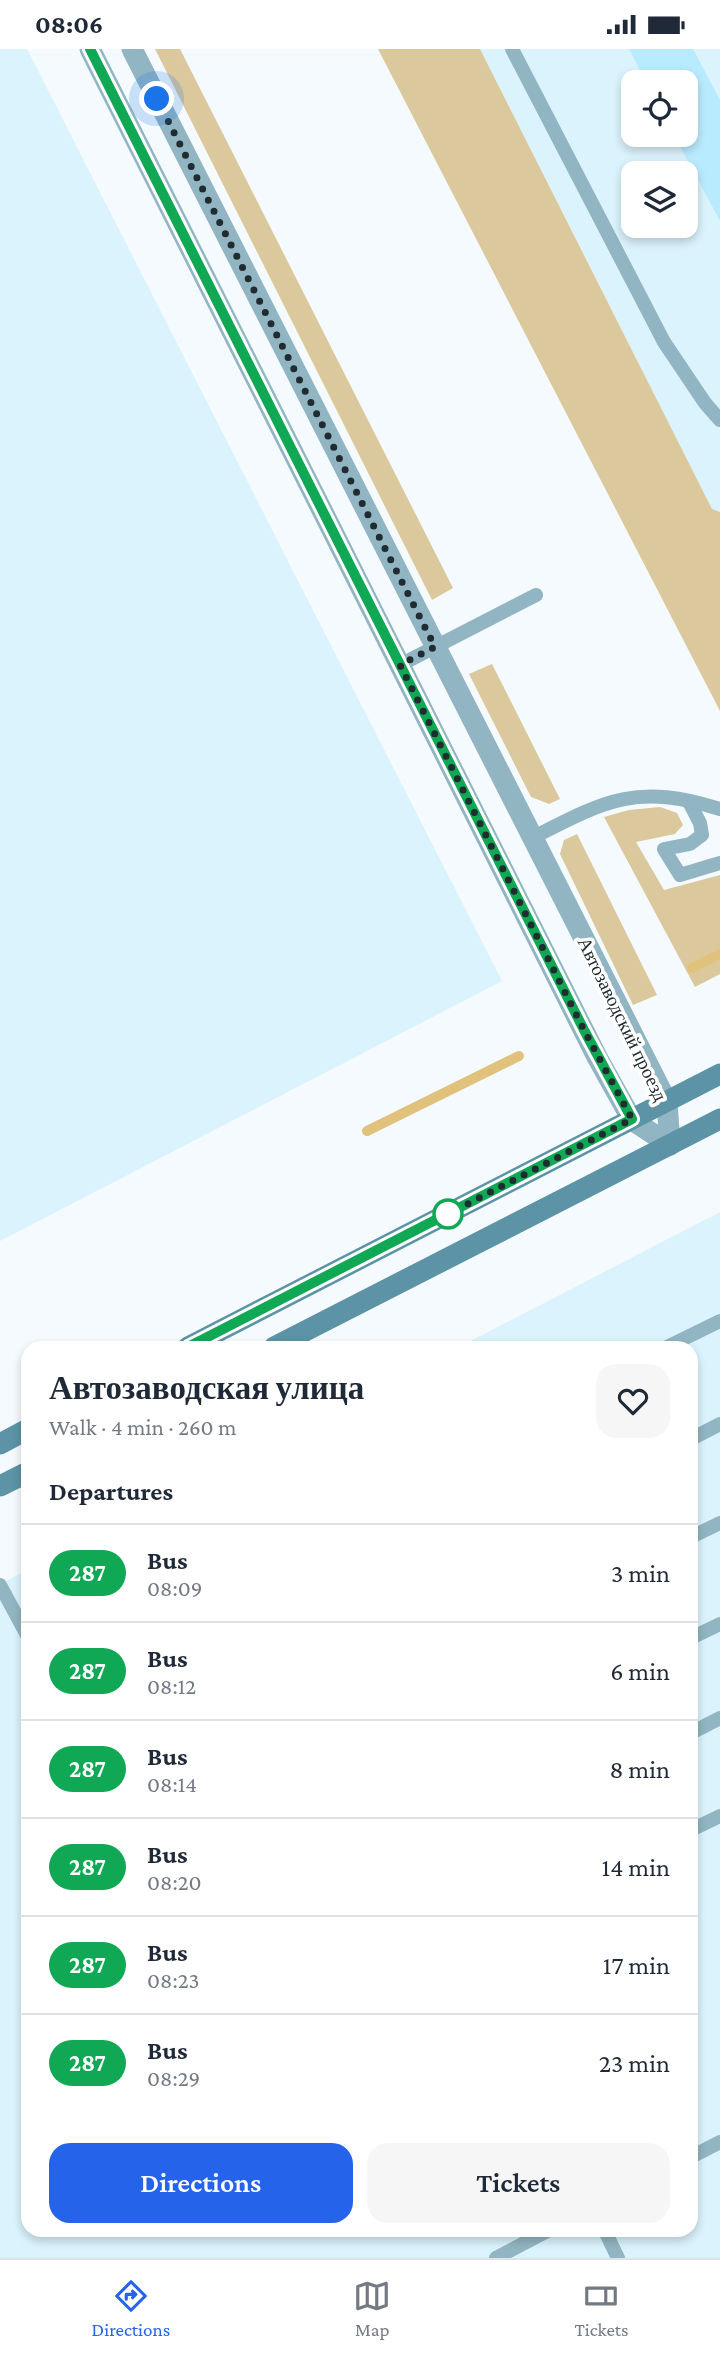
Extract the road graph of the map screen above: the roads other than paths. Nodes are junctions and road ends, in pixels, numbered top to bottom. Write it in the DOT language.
graph roads {
  1 [pos="90,49"];
  2 [pos="131,49"];
  3 [pos="512,49"];
  4 [pos="720,420"];
  5 [pos="536,595"];
  6 [pos="435,647"];
  7 [pos="400,665"];
  8 [pos="689,802"];
  9 [pos="720,809"];
  10 [pos="533,838"];
  11 [pos="720,863"];
  12 [pos="720,1074"];
  13 [pos="667,1102"];
  14 [pos="632,1119"];
  15 [pos="720,1119"];
  16 [pos="670,1145"];
  17 [pos="720,1321"];
  18 [pos="200,1341"];
  19 [pos="286,1341"];
  20 [pos="679,1341"];
  21 [pos="720,1424"];
  22 [pos="21,1433"];
  23 [pos="698,1435"];
  24 [pos="0,1444"];
  25 [pos="21,1476"];
  26 [pos="0,1486"];
  27 [pos="720,1523"];
  28 [pos="698,1534"];
  29 [pos="0,1585"];
  30 [pos="21,1624"];
  31 [pos="720,1624"];
  32 [pos="698,1635"];
  33 [pos="720,1718"];
  34 [pos="698,1729"];
  35 [pos="720,1816"];
  36 [pos="698,1827"];
  37 [pos="720,2142"];
  38 [pos="698,2153"];
  39 [pos="536,2237"];
  40 [pos="608,2237"];
  41 [pos="496,2258"];
  42 [pos="618,2258"];
  1 -- 7 [label="street, Автозаводский проезд"];
  2 -- 6 [label="street, Автозаводский проезд"];
  3 -- 4 [label="lane"];
  5 -- 6 [label="lane"];
  6 -- 7 [label="lane"];
  6 -- 10 [label="street, Автозаводский проезд"];
  7 -- 14 [label="street, Автозаводский проезд"];
  8 -- 9 [label="lane"];
  8 -- 10 [label="lane"];
  8 -- 11 [label="lane"];
  10 -- 13 [label="street, Автозаводский проезд"];
  12 -- 13 [label="street"];
  13 -- 14 [label="street"];
  13 -- 16 [label="street, Автозаводский проезд"];
  14 -- 16 [label="street, Автозаводский проезд"];
  14 -- 18 [label="street"];
  15 -- 16 [label="street"];
  16 -- 19 [label="street"];
  17 -- 20 [label="lane"];
  21 -- 23 [label="lane"];
  22 -- 24 [label="street"];
  25 -- 26 [label="street"];
  27 -- 28 [label="lane"];
  29 -- 30 [label="lane"];
  31 -- 32 [label="lane"];
  33 -- 34 [label="lane"];
  35 -- 36 [label="lane"];
  37 -- 38 [label="lane"];
  39 -- 41 [label="lane"];
  40 -- 42 [label="lane"];
}
